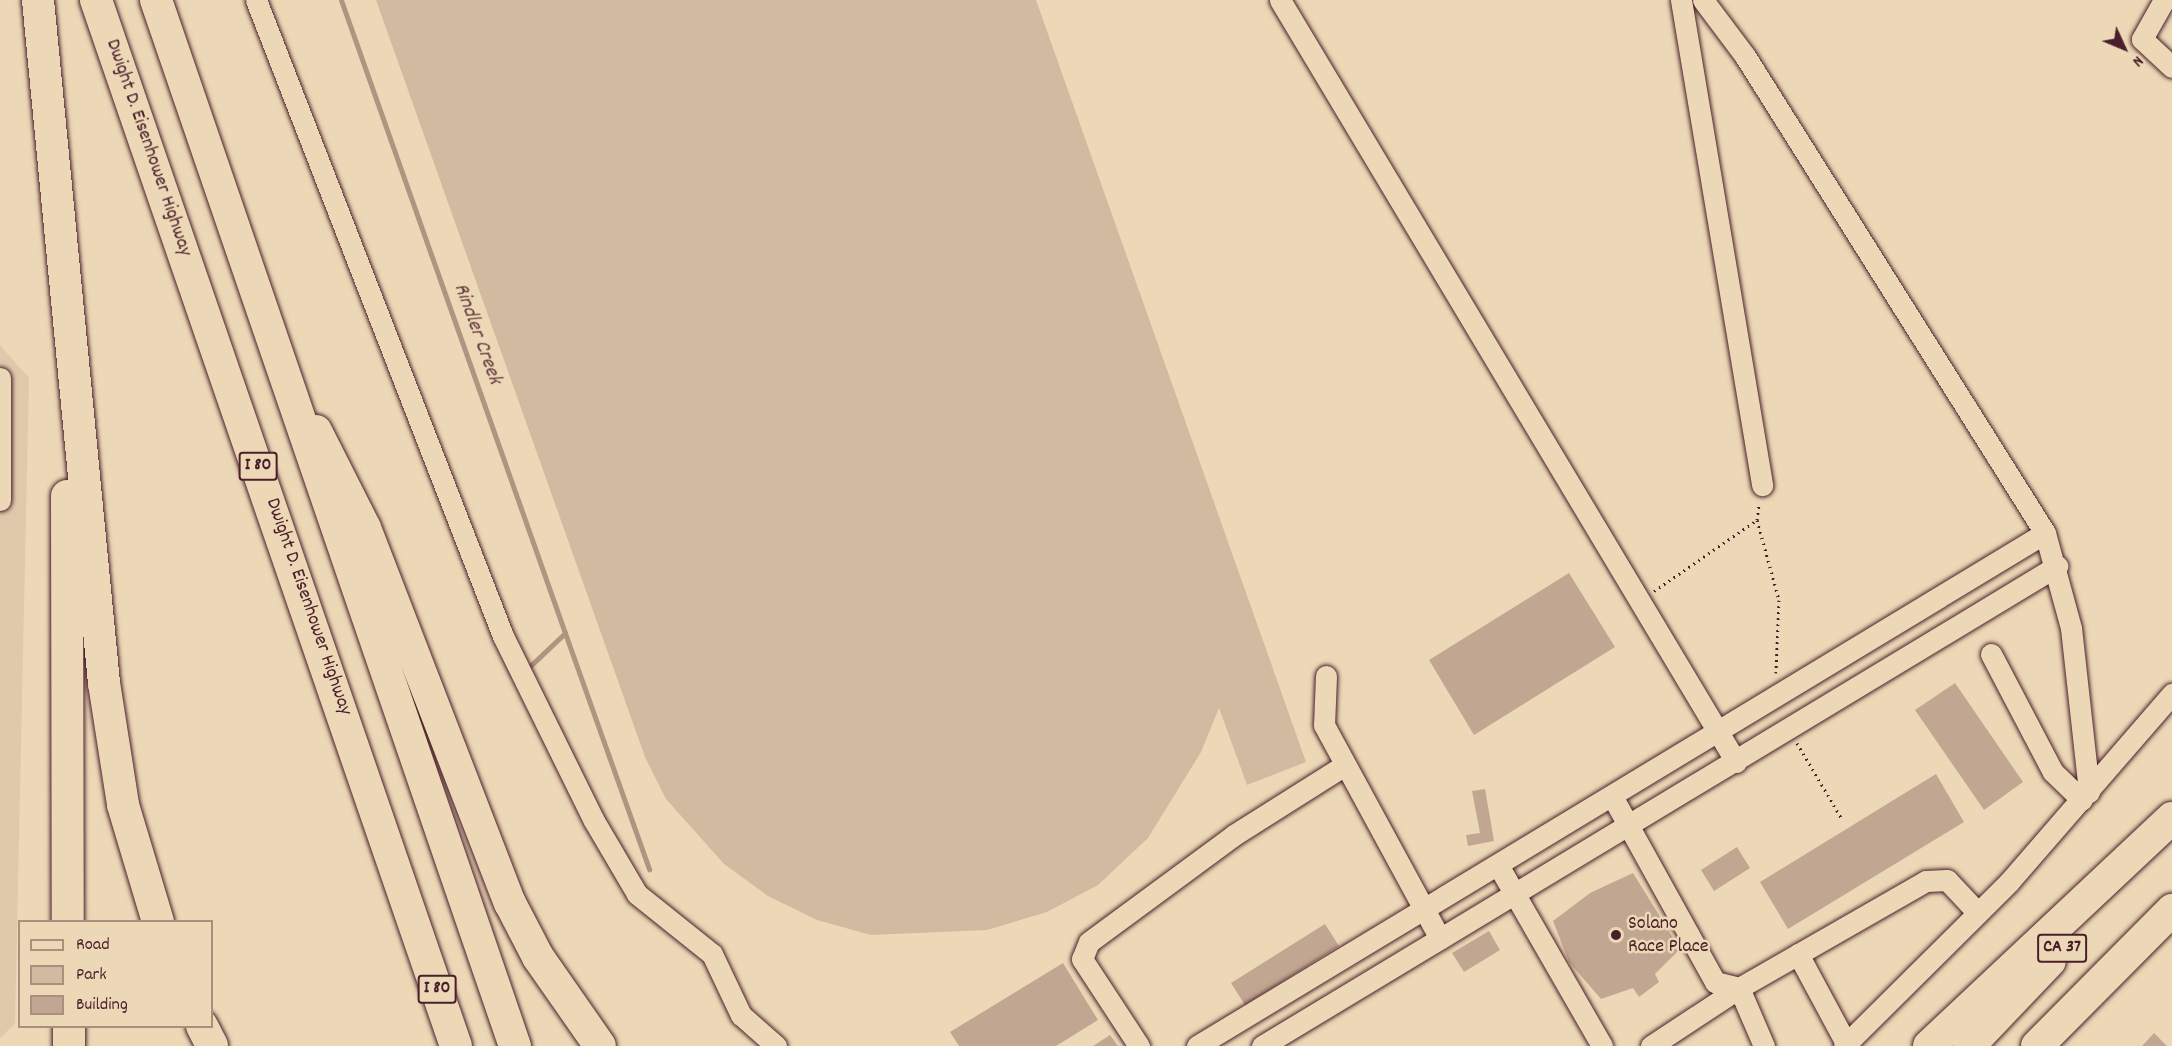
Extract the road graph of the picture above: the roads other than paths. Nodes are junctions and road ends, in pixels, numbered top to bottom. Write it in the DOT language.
graph roads {
  1 [pos="38,0"];
  2 [pos="96,0"];
  3 [pos="156,0"];
  4 [pos="256,0"];
  5 [pos="1280,0"];
  6 [pos="1681,0"];
  7 [pos="1703,0"];
  8 [pos="2164,0"];
  9 [pos="2172,67"];
  10 [pos="68,306"];
  11 [pos="0,378"];
  12 [pos="287,378"];
  13 [pos="1762,485"];
  14 [pos="0,500"];
  15 [pos="2045,533"];
  16 [pos="2057,566"];
  17 [pos="1991,654"];
  18 [pos="1326,676"];
  19 [pos="2172,694"];
  20 [pos="1721,730"];
  21 [pos="1736,762"];
  22 [pos="1344,766"];
  23 [pos="1612,796"];
  24 [pos="2085,796"];
  25 [pos="2172,818"];
  26 [pos="1629,826"];
  27 [pos="2172,832"];
  28 [pos="1498,865"];
  29 [pos="1515,895"];
  30 [pos="1423,910"];
  31 [pos="2172,910"];
  32 [pos="1978,913"];
  33 [pos="68,920"];
  34 [pos="158,920"];
  35 [pos="1440,939"];
  36 [pos="1798,954"];
  37 [pos="1739,988"];
  38 [pos="69,1028"];
  39 [pos="203,1028"];
  40 [pos="1845,1045"];
  41 [pos="69,1046"];
  42 [pos="212,1046"];
  43 [pos="456,1046"];
  44 [pos="515,1046"];
  45 [pos="600,1046"];
  46 [pos="776,1046"];
  47 [pos="1139,1046"];
  48 [pos="1197,1046"];
  49 [pos="1262,1046"];
  50 [pos="1602,1046"];
  51 [pos="1651,1046"];
  52 [pos="1763,1046"];
  53 [pos="1929,1046"];
  54 [pos="1969,1046"];
  55 [pos="2037,1046"];
  1 -- 10 [label="highway"];
  2 -- 43 [label="highway, Dwight D. Eisenhower Highway / I 80"];
  3 -- 12 [label="highway, I 80"];
  4 -- 46 [label="street"];
  5 -- 20 [label="street"];
  6 -- 13 [label="street"];
  7 -- 15 [label="street"];
  8 -- 9 [label="street"];
  10 -- 33 [label="highway"];
  10 -- 34 [label="highway"];
  11 -- 14 [label="street"];
  12 -- 44 [label="highway, I 80"];
  12 -- 45 [label="highway"];
  15 -- 16 [label="street"];
  15 -- 20 [label="street"];
  16 -- 21 [label="street"];
  16 -- 24 [label="street"];
  17 -- 24 [label="street"];
  18 -- 22 [label="street"];
  19 -- 24 [label="street"];
  20 -- 21 [label="street"];
  20 -- 23 [label="street"];
  21 -- 26 [label="street"];
  22 -- 30 [label="street"];
  22 -- 47 [label="street"];
  23 -- 26 [label="street"];
  23 -- 28 [label="street"];
  24 -- 32 [label="street"];
  25 -- 53 [label="highway"];
  26 -- 29 [label="street"];
  26 -- 37 [label="street"];
  27 -- 54 [label="highway, CA 37"];
  28 -- 29 [label="street"];
  28 -- 30 [label="street"];
  29 -- 35 [label="street"];
  29 -- 50 [label="street"];
  30 -- 35 [label="street"];
  30 -- 48 [label="street"];
  31 -- 55 [label="highway, CA 37"];
  32 -- 36 [label="street"];
  32 -- 40 [label="street"];
  35 -- 49 [label="street"];
  36 -- 37 [label="street"];
  36 -- 40 [label="street"];
  37 -- 51 [label="street"];
  37 -- 52 [label="street"];
  38 -- 41 [label="highway"];
  39 -- 42 [label="highway"];
}
